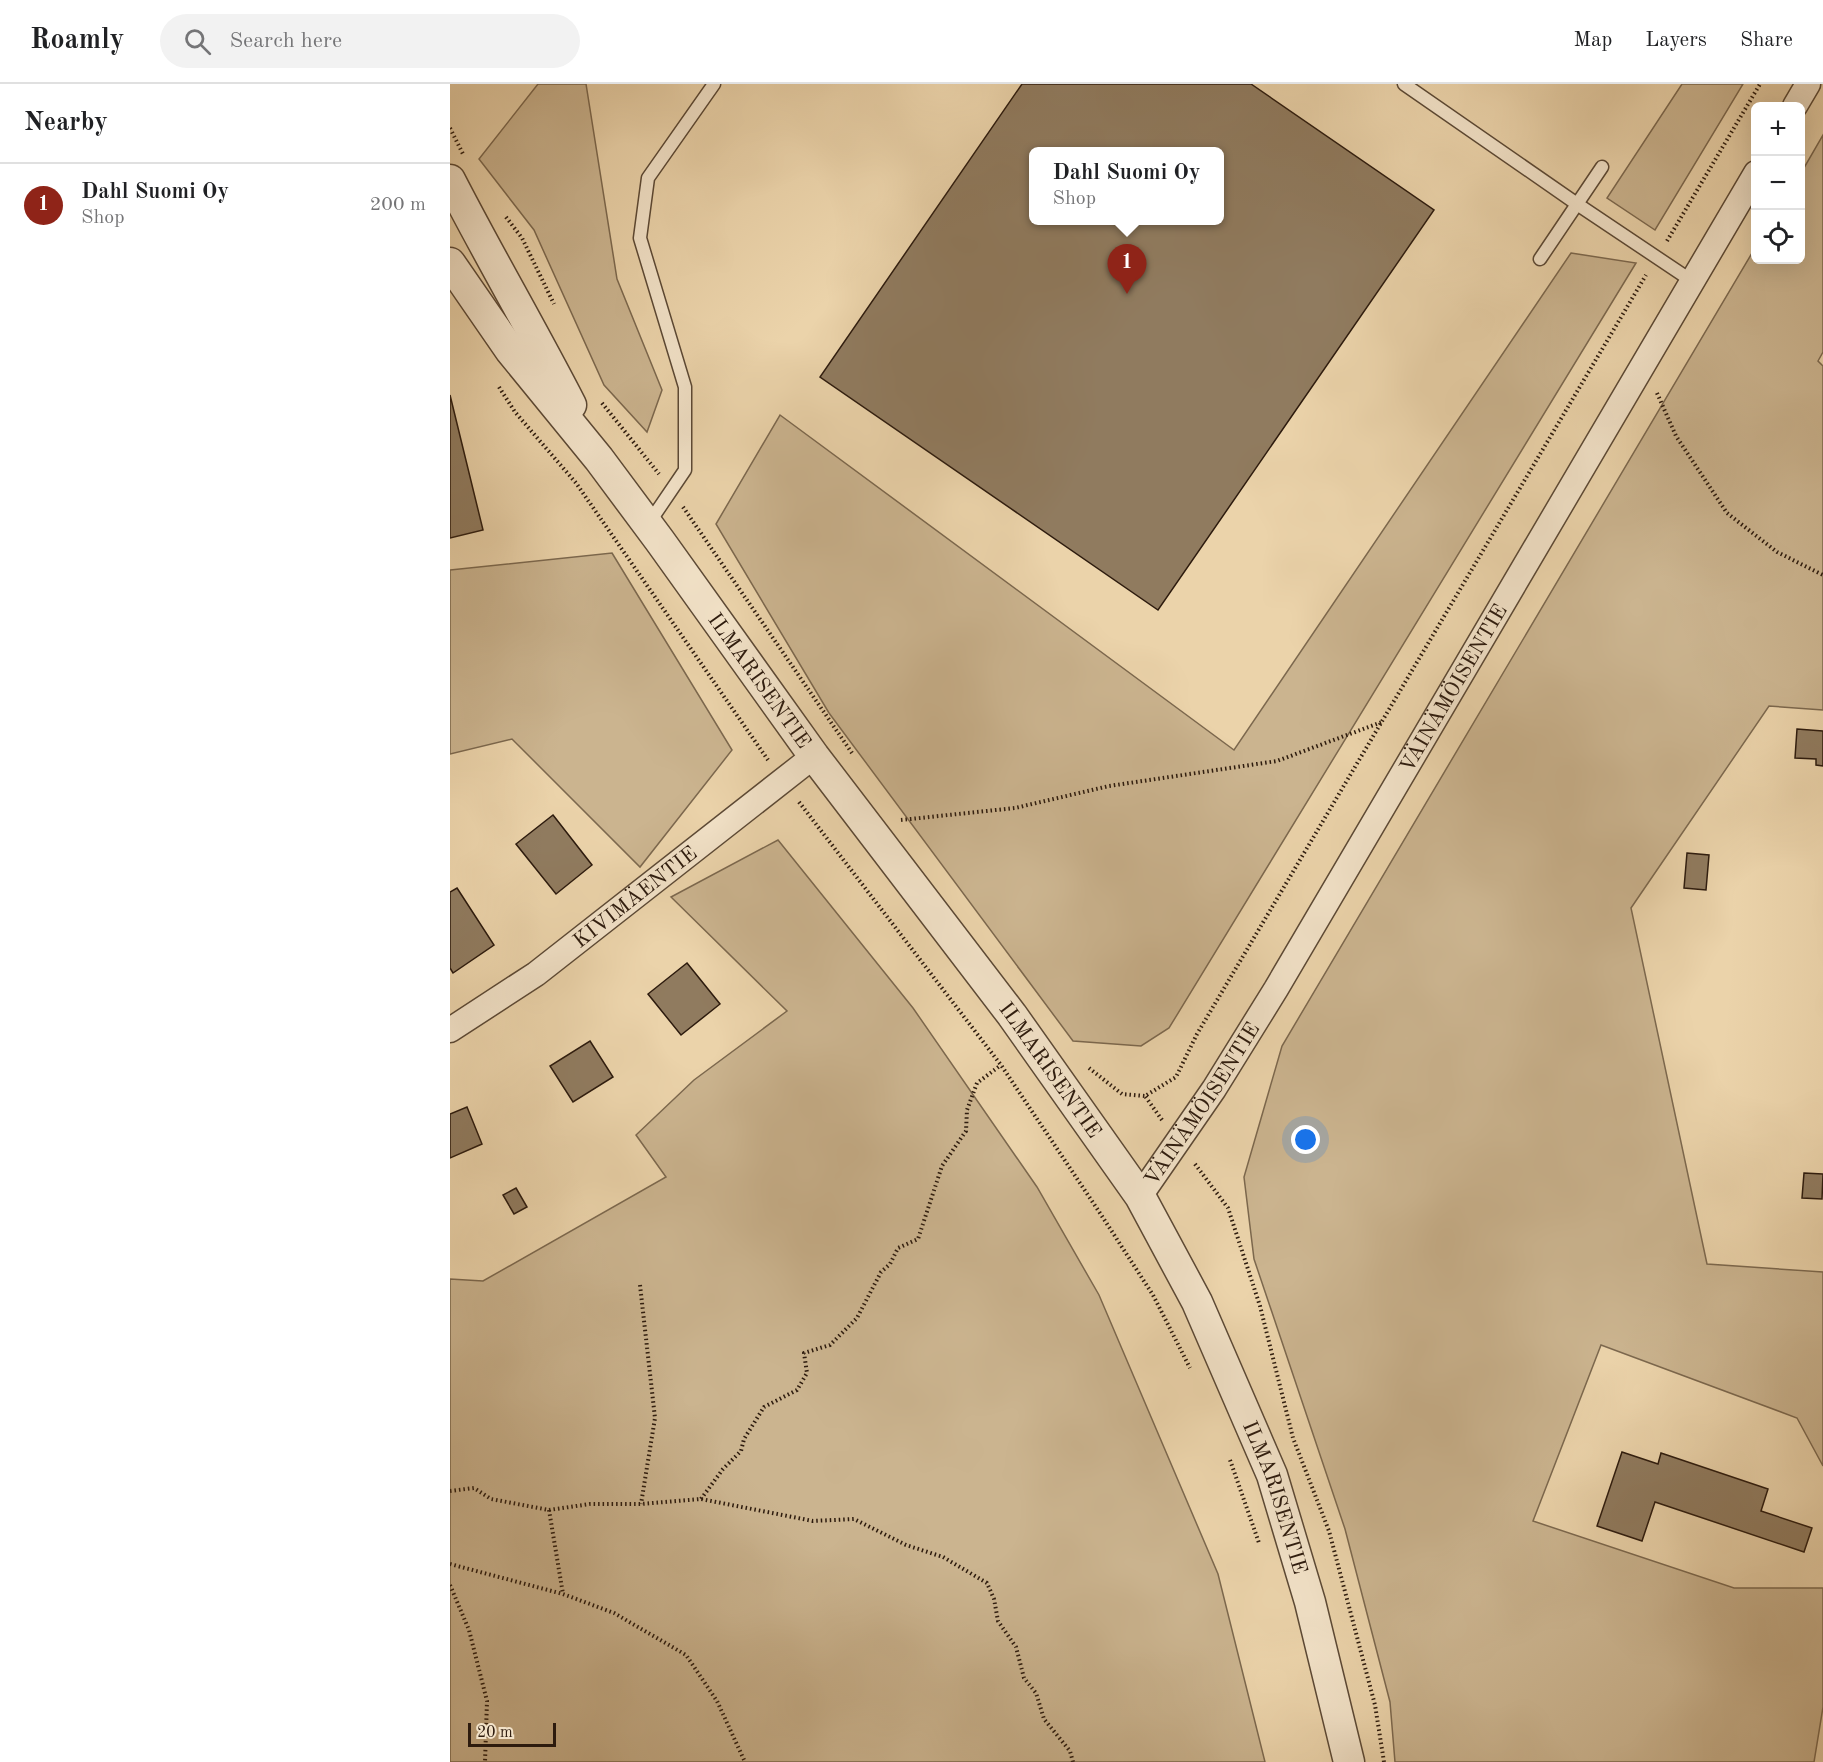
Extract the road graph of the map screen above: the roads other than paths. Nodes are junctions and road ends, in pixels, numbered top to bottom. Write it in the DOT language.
graph roads {
  1 [pos="714,84"];
  2 [pos="1404,84"];
  3 [pos="1808,84"];
  4 [pos="1797,102"];
  5 [pos="1602,167"];
  6 [pos="458,170"];
  7 [pos="1751,180"];
  8 [pos="1577,204"];
  9 [pos="1540,259"];
  10 [pos="450,263"];
  11 [pos="1692,281"];
  12 [pos="599,459"];
  13 [pos="648,524"];
  14 [pos="814,756"];
  15 [pos="450,1030"];
  16 [pos="1140,1196"];
  17 [pos="1349,1762"];
  1 -- 13 [label="lane"];
  2 -- 8 [label="lane"];
  3 -- 4 [label="street"];
  5 -- 8 [label="lane"];
  6 -- 12 [label="street, ILMARISENTIE"];
  7 -- 11 [label="street, VÄINÄMÖISENTIE"];
  8 -- 9 [label="lane"];
  8 -- 11 [label="lane"];
  10 -- 12 [label="street, ILMARISENTIE"];
  11 -- 16 [label="street, VÄINÄMÖISENTIE"];
  12 -- 13 [label="street, ILMARISENTIE"];
  13 -- 14 [label="street, ILMARISENTIE"];
  14 -- 15 [label="street, KIVIMÄENTIE"];
  14 -- 16 [label="street, ILMARISENTIE"];
  16 -- 17 [label="street, ILMARISENTIE"];
}
